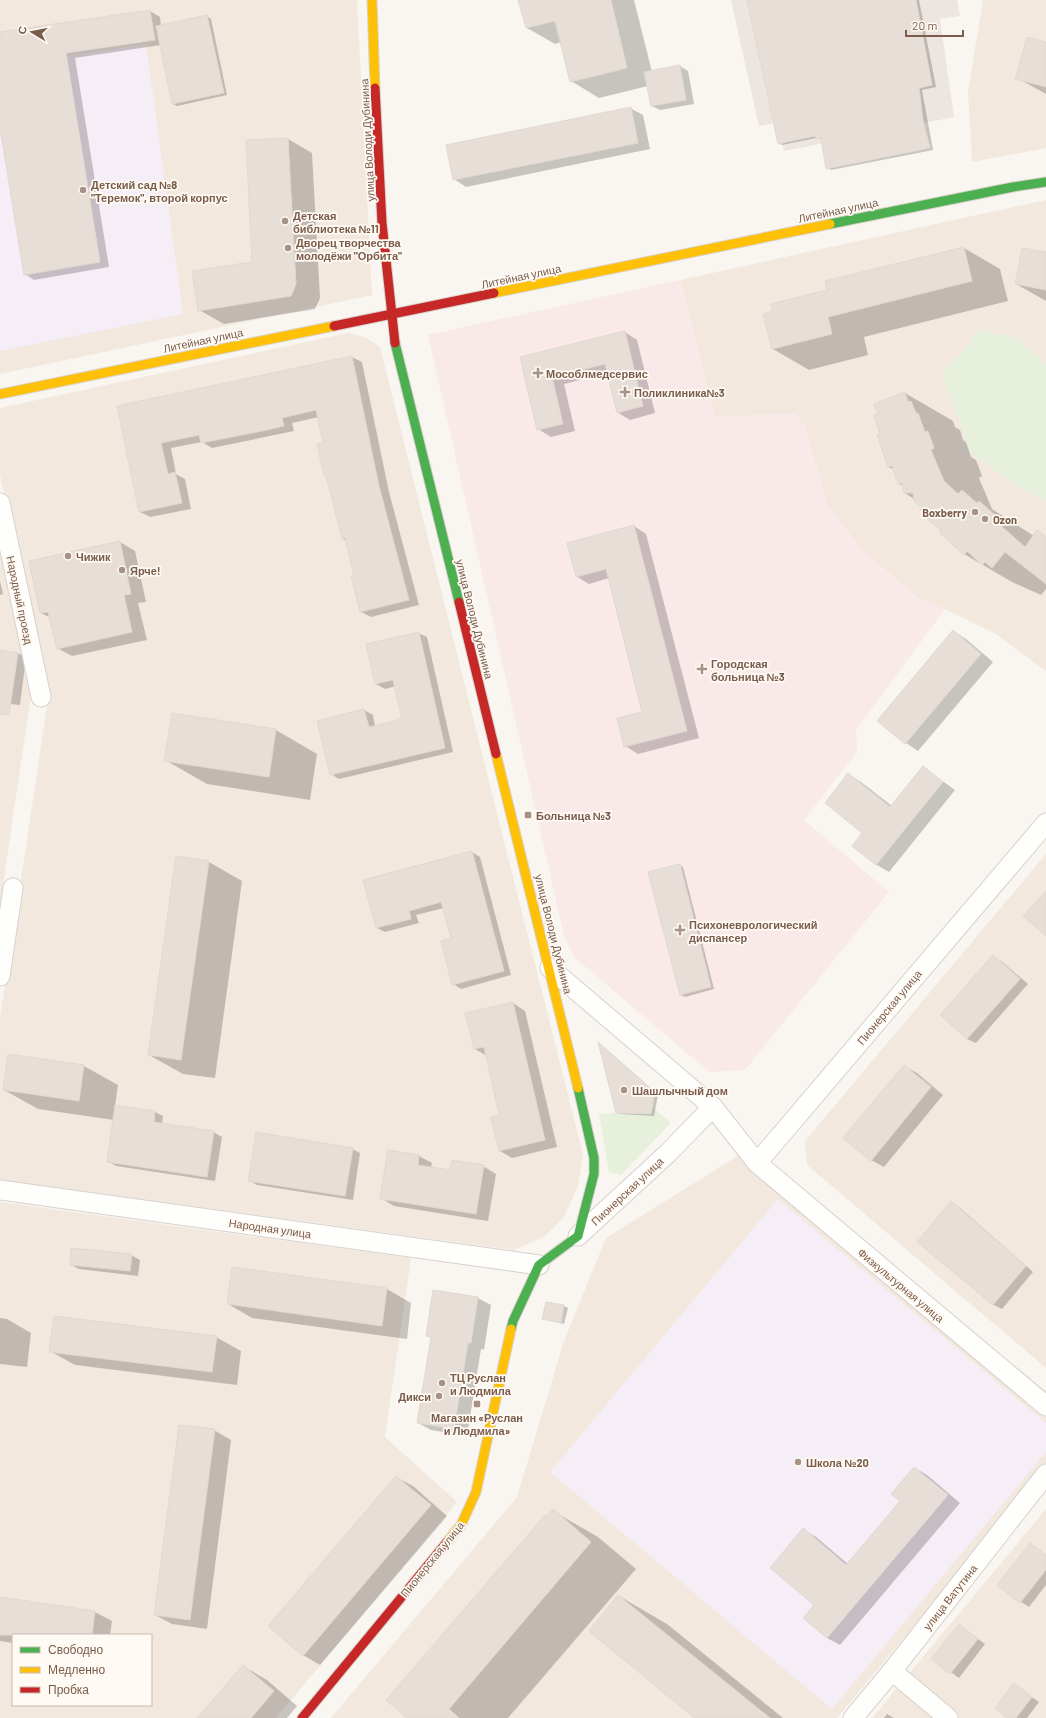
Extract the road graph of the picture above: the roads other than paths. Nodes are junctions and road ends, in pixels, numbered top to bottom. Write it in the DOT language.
graph roads {
  1 [pos="372,0"];
  2 [pos="1046,182"];
  3 [pos="391,315"];
  4 [pos="0,394"];
  5 [pos="0,503"];
  6 [pos="40,697"];
  7 [pos="1046,822"];
  8 [pos="13,888"];
  9 [pos="550,968"];
  10 [pos="0,976"];
  11 [pos="713,1107"];
  12 [pos="757,1163"];
  13 [pos="0,1190"];
  14 [pos="578,1236"];
  15 [pos="539,1265"];
  16 [pos="1046,1406"];
  17 [pos="1046,1474"];
  18 [pos="892,1671"];
  19 [pos="302,1718"];
  20 [pos="853,1718"];
  21 [pos="948,1718"];
  1 -- 3 [label="street, улица Володи Дубинина"];
  2 -- 3 [label="street, Литейная улица"];
  3 -- 4 [label="street, Литейная улица"];
  3 -- 9 [label="street, улица Володи Дубинина"];
  5 -- 6 [label="street, Народный проезд"];
  7 -- 12 [label="street, Пионерская улица"];
  8 -- 10 [label="street"];
  9 -- 11 [label="street"];
  9 -- 14 [label="street, улица Володи Дубинина"];
  11 -- 12 [label="street"];
  11 -- 14 [label="street, Пионерская улица"];
  12 -- 16 [label="street, Физкультурная улица"];
  13 -- 15 [label="street, Народная улица"];
  14 -- 15 [label="street, Пионерская улица"];
  15 -- 19 [label="street, Пионерская улица"];
  17 -- 18 [label="street, улица Ватутина"];
  18 -- 20 [label="street, улица Ватутина"];
  18 -- 21 [label="street"];
}
